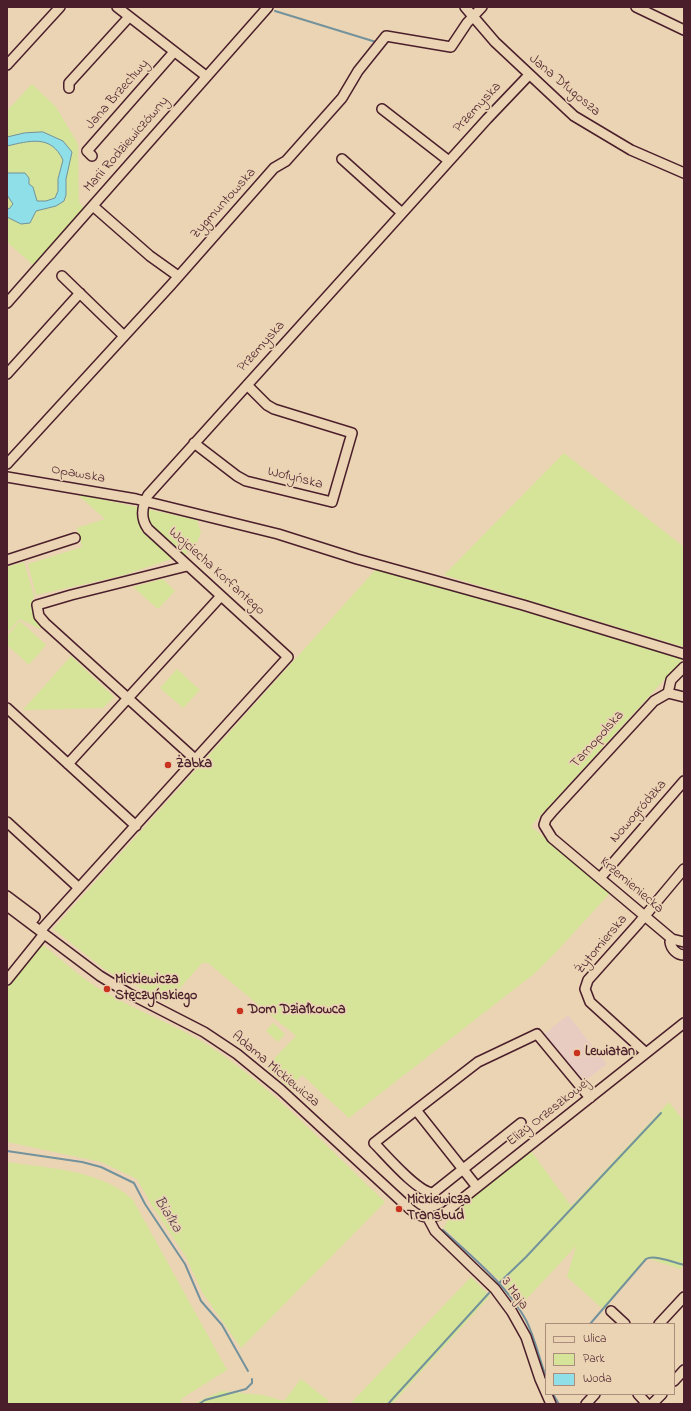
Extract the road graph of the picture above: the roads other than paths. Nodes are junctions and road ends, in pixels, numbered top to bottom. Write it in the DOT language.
graph roads {
  1 [pos="60,7"];
  2 [pos="117,7"];
  3 [pos="268,7"];
  4 [pos="465,7"];
  5 [pos="482,7"];
  6 [pos="636,7"];
  7 [pos="129,17"];
  8 [pos="473,17"];
  9 [pos="684,30"];
  10 [pos="174,52"];
  11 [pos="7,65"];
  12 [pos="529,75"];
  13 [pos="206,76"];
  14 [pos="69,88"];
  15 [pos="382,109"];
  16 [pos="92,156"];
  17 [pos="342,159"];
  18 [pos="449,161"];
  19 [pos="684,173"];
  20 [pos="93,206"];
  21 [pos="402,213"];
  22 [pos="62,276"];
  23 [pos="178,276"];
  24 [pos="80,294"];
  25 [pos="7,303"];
  26 [pos="124,336"];
  27 [pos="7,374"];
  28 [pos="247,385"];
  29 [pos="194,443"];
  30 [pos="7,464"];
  31 [pos="7,477"];
  32 [pos="145,501"];
  33 [pos="75,538"];
  34 [pos="7,560"];
  35 [pos="187,566"];
  36 [pos="221,596"];
  37 [pos="684,654"];
  38 [pos="684,667"];
  39 [pos="668,693"];
  40 [pos="684,697"];
  41 [pos="127,699"];
  42 [pos="7,708"];
  43 [pos="196,760"];
  44 [pos="68,764"];
  45 [pos="684,781"];
  46 [pos="7,822"];
  47 [pos="136,826"];
  48 [pos="552,838"];
  49 [pos="684,869"];
  50 [pos="600,878"];
  51 [pos="79,888"];
  52 [pos="7,896"];
  53 [pos="7,906"];
  54 [pos="645,916"];
  55 [pos="30,923"];
  56 [pos="42,932"];
  57 [pos="672,939"];
  58 [pos="684,942"];
  59 [pos="684,955"];
  60 [pos="7,980"];
  61 [pos="684,1023"];
  62 [pos="646,1053"];
  63 [pos="590,1098"];
  64 [pos="416,1110"];
  65 [pos="520,1123"];
  66 [pos="463,1169"];
  67 [pos="477,1187"];
  68 [pos="428,1218"];
  69 [pos="684,1297"];
  70 [pos="611,1311"];
  71 [pos="624,1323"];
  72 [pos="660,1323"];
  73 [pos="684,1370"];
  74 [pos="675,1380"];
  75 [pos="545,1390"];
  76 [pos="594,1395"];
  77 [pos="639,1395"];
  78 [pos="661,1395"];
  79 [pos="586,1404"];
  80 [pos="647,1404"];
  81 [pos="652,1404"];
  1 -- 11 [label="street"];
  2 -- 7 [label="street"];
  3 -- 13 [label="street, Marii Rodziewiczówny"];
  4 -- 8 [label="street, Jana Długosza"];
  5 -- 8 [label="street"];
  6 -- 9 [label="street"];
  7 -- 10 [label="street"];
  7 -- 14 [label="street"];
  8 -- 12 [label="street, Jana Długosza"];
  8 -- 23 [label="street, Zygmuntowska"];
  10 -- 13 [label="street"];
  10 -- 16 [label="street, Jana Brzechwy"];
  12 -- 18 [label="street, Przemyska"];
  12 -- 19 [label="street, Jana Długosza"];
  13 -- 20 [label="street, Marii Rodziewiczówny"];
  15 -- 18 [label="street"];
  17 -- 21 [label="street"];
  18 -- 21 [label="street, Przemyska"];
  20 -- 23 [label="street"];
  20 -- 25 [label="street, Marii Rodziewiczówny"];
  21 -- 28 [label="street, Przemyska"];
  22 -- 24 [label="street"];
  23 -- 26 [label="street, Zygmuntowska"];
  24 -- 26 [label="street"];
  24 -- 27 [label="street"];
  26 -- 30 [label="street, Zygmuntowska"];
  28 -- 29 [label="street, Przemyska"];
  28 -- 29 [label="street, Wołyńska"];
  29 -- 32 [label="street, Przemyska"];
  31 -- 32 [label="street, Opawska"];
  32 -- 35 [label="street, Wojciecha Korfantego"];
  32 -- 37 [label="street, Opawska"];
  33 -- 34 [label="street"];
  35 -- 36 [label="street, Wojciecha Korfantego"];
  35 -- 41 [label="street"];
  36 -- 41 [label="street"];
  36 -- 43 [label="street, Wojciecha Korfantego"];
  38 -- 39 [label="street"];
  39 -- 40 [label="street"];
  39 -- 48 [label="street, Tarnopolska"];
  41 -- 43 [label="street"];
  41 -- 44 [label="street"];
  42 -- 44 [label="street"];
  43 -- 47 [label="street"];
  44 -- 47 [label="street"];
  45 -- 50 [label="street, Nowogródzka"];
  46 -- 51 [label="street"];
  47 -- 51 [label="street"];
  48 -- 50 [label="street, Krzemieniecka"];
  49 -- 54 [label="street, Żytomierska"];
  50 -- 54 [label="street, Krzemieniecka"];
  51 -- 56 [label="street"];
  52 -- 55 [label="street, Adama Mickiewicza"];
  53 -- 55 [label="street, Adama Mickiewicza"];
  54 -- 57 [label="street, Krzemieniecka"];
  54 -- 62 [label="street, Żytomierska"];
  55 -- 56 [label="street, Adama Mickiewicza"];
  56 -- 60 [label="street"];
  56 -- 68 [label="street, Adama Mickiewicza"];
  57 -- 58 [label="street"];
  57 -- 59 [label="street, Krzemieniecka"];
  61 -- 62 [label="street, Elizy Orzeszkowej"];
  62 -- 63 [label="street, Elizy Orzeszkowej"];
  63 -- 64 [label="street"];
  63 -- 67 [label="street, Elizy Orzeszkowej"];
  64 -- 66 [label="street"];
  64 -- 66 [label="street"];
  65 -- 66 [label="street"];
  66 -- 67 [label="street"];
  67 -- 68 [label="street, Elizy Orzeszkowej"];
  68 -- 75 [label="street, 3 Maja"];
  69 -- 72 [label="street"];
  70 -- 71 [label="street"];
  73 -- 74 [label="street"];
  76 -- 79 [label="street"];
  77 -- 80 [label="street"];
  78 -- 81 [label="street"];
}
